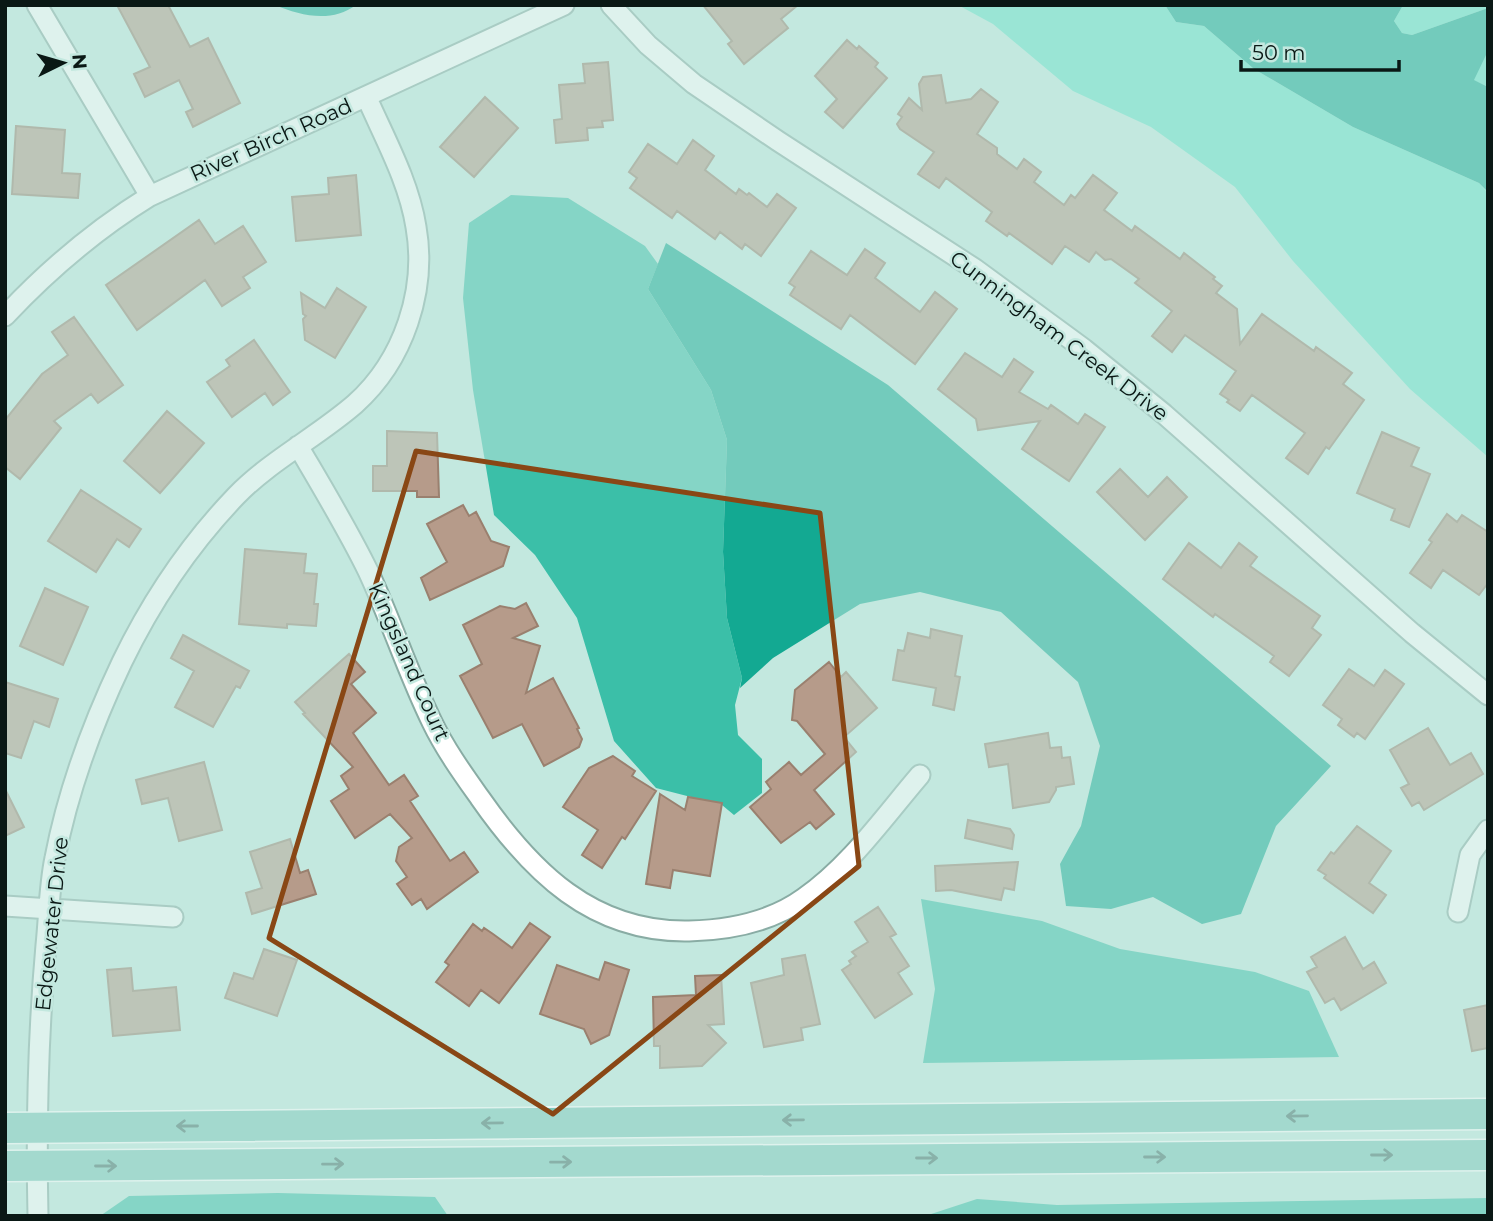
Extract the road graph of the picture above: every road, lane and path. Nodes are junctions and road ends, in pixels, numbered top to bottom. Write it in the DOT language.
graph roads {
  1 [pos="37,5"];
  2 [pos="564,5"];
  3 [pos="611,5"];
  4 [pos="368,97"];
  5 [pos="150,197"];
  6 [pos="5,316"];
  7 [pos="298,446"];
  8 [pos="1488,695"];
  9 [pos="919,775"];
  10 [pos="1488,830"];
  11 [pos="5,906"];
  12 [pos="50,909"];
  13 [pos="1458,912"];
  14 [pos="173,917"];
  15 [pos="1488,1114"];
  16 [pos="861,1119"];
  17 [pos="38,1127"];
  18 [pos="5,1128"];
  19 [pos="1488,1155"];
  20 [pos="859,1159"];
  21 [pos="5,1166"];
  22 [pos="37,1166"];
  23 [pos="38,1216"];
  1 -- 5 [label="street"];
  2 -- 4 [label="street, River Birch Road"];
  3 -- 8 [label="street, Cunningham Creek Drive"];
  4 -- 5 [label="street, River Birch Road"];
  4 -- 7 [label="street, Edgewater Drive"];
  5 -- 6 [label="street, River Birch Road"];
  7 -- 9 [label="street, Kingsland Court"];
  7 -- 12 [label="street, Edgewater Drive"];
  10 -- 13 [label="street"];
  11 -- 12 [label="street"];
  12 -- 14 [label="street"];
  12 -- 17 [label="street, Edgewater Drive"];
  15 -- 16 [label="main road, one-way"];
  16 -- 17 [label="main road, one-way"];
  16 -- 20 [label="main road"];
  17 -- 18 [label="main road"];
  17 -- 22 [label="street, Edgewater Drive"];
  20 -- 19 [label="main road, one-way"];
  22 -- 20 [label="main road, one-way"];
  21 -- 22 [label="main road"];
  22 -- 23 [label="street, Edgewater Drive"];
}
